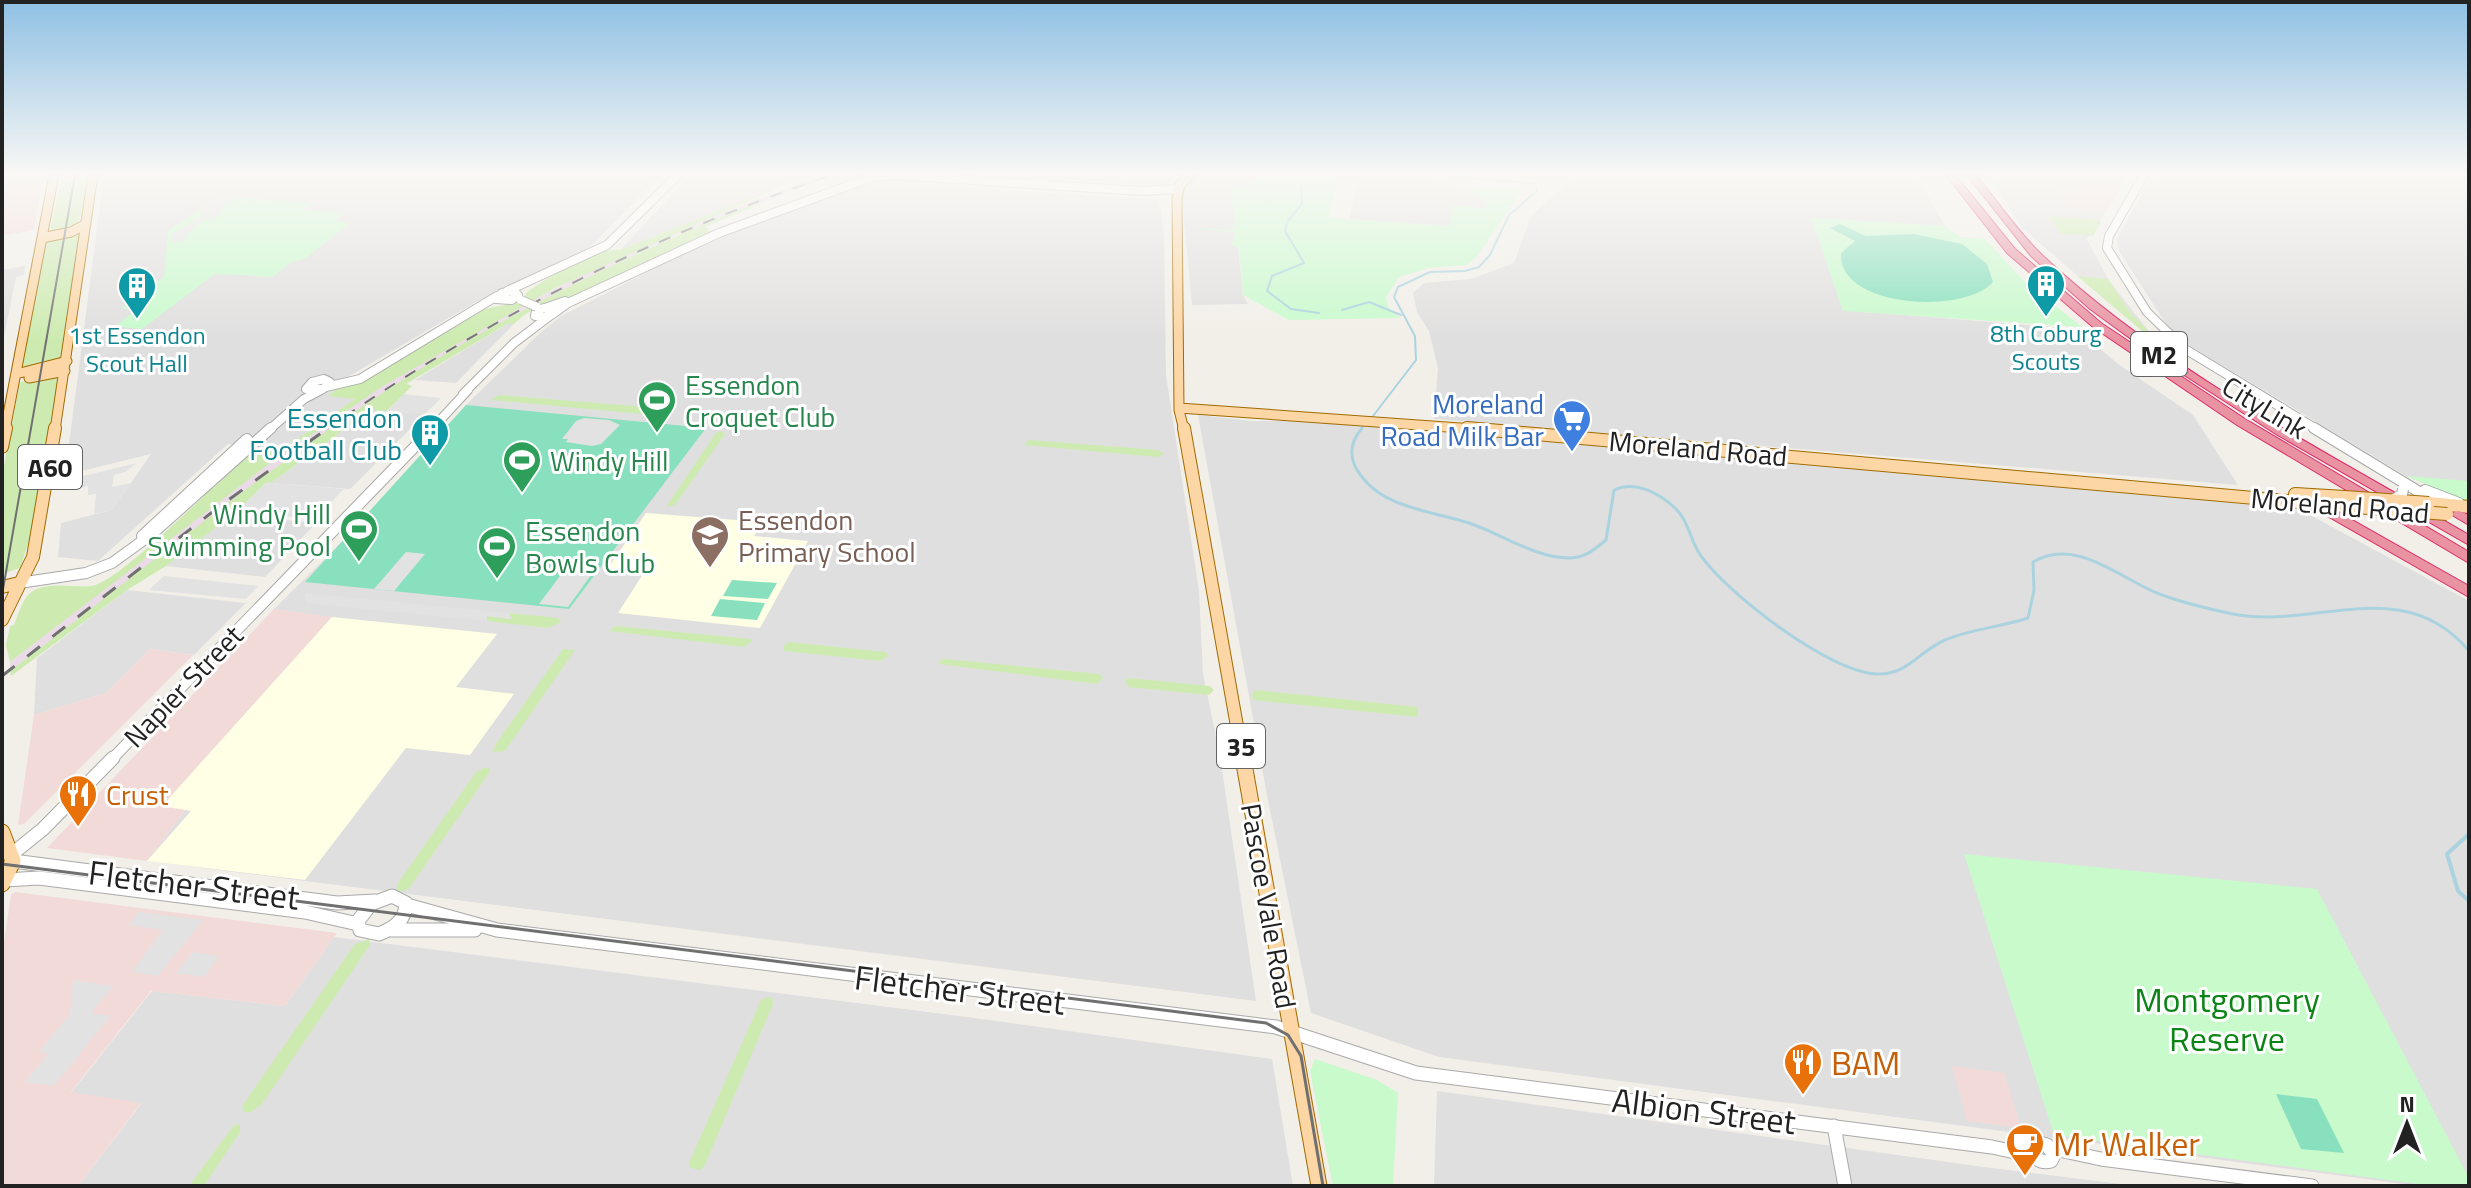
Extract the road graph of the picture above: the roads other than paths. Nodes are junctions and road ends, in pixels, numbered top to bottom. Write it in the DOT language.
graph roads {
  1 [pos="43,230"];
  2 [pos="74,230"];
  3 [pos="85,230"];
  4 [pos="621,230"];
  5 [pos="726,230"];
  6 [pos="1178,230"];
  7 [pos="1994,230"];
  8 [pos="2016,230"];
  9 [pos="2107,230"];
  10 [pos="2113,230"];
  11 [pos="42,238"];
  12 [pos="514,298"];
  13 [pos="542,311"];
  14 [pos="466,314"];
  15 [pos="538,324"];
  16 [pos="525,325"];
  17 [pos="514,343"];
  18 [pos="66,366"];
  19 [pos="16,377"];
  20 [pos="324,385"];
  21 [pos="1182,403"];
  22 [pos="288,408"];
  23 [pos="2339,443"];
  24 [pos="2,447"];
  25 [pos="2117,484"];
  26 [pos="2407,488"];
  27 [pos="2392,500"];
  28 [pos="2315,503"];
  29 [pos="2349,503"];
  30 [pos="2456,511"];
  31 [pos="2375,537"];
  32 [pos="2469,541"];
  33 [pos="2469,558"];
  34 [pos="19,583"];
  35 [pos="2,587"];
  36 [pos="2469,592"];
  37 [pos="2,620"];
  38 [pos="2,832"];
  39 [pos="13,857"];
  40 [pos="3,882"];
  41 [pos="375,901"];
  42 [pos="407,905"];
  43 [pos="358,924"];
  44 [pos="389,930"];
  45 [pos="497,930"];
  46 [pos="1290,1030"];
  47 [pos="1416,1073"];
  48 [pos="1834,1126"];
  49 [pos="1319,1186"];
  50 [pos="1845,1186"];
  51 [pos="2312,1186"];
  1 -- 11 [label="main road, A60"];
  2 -- 11 [label="main road"];
  3 -- 18 [label="main road, A60"];
  4 -- 12 [label="street"];
  5 -- 13 [label="street"];
  6 -- 21 [label="main road, Pascoe Vale Road / 35"];
  7 -- 33 [label="highway, CityLink / M2"];
  8 -- 32 [label="highway, CityLink / M2"];
  9 -- 23 [label="street"];
  10 -- 23 [label="street"];
  11 -- 19 [label="main road, A60"];
  12 -- 13 [label="street, bridge"];
  12 -- 14 [label="street"];
  12 -- 14 [label="street"];
  13 -- 15 [label="street, Napier Street"];
  13 -- 16 [label="street, Napier Street"];
  14 -- 20 [label="street"];
  15 -- 16 [label="street"];
  15 -- 17 [label="street, Napier Street"];
  16 -- 17 [label="street, Napier Street"];
  17 -- 39 [label="street, Napier Street"];
  18 -- 19 [label="main road"];
  18 -- 34 [label="main road, A60"];
  19 -- 24 [label="main road, A60"];
  20 -- 22 [label="street"];
  20 -- 22 [label="street"];
  21 -- 25 [label="main road, Moreland Road"];
  21 -- 46 [label="main road, Pascoe Vale Road / 35"];
  22 -- 34 [label="street"];
  23 -- 26 [label="street"];
  25 -- 28 [label="main road, Moreland Road"];
  25 -- 29 [label="main road, Moreland Road"];
  26 -- 27 [label="street, bridge"];
  26 -- 30 [label="street"];
  26 -- 30 [label="street"];
  27 -- 29 [label="main road, Moreland Road, bridge"];
  27 -- 30 [label="main road, Moreland Road, bridge"];
  28 -- 29 [label="main road, Moreland Road"];
  28 -- 31 [label="highway"];
  29 -- 30 [label="main road, Moreland Road, bridge"];
  29 -- 31 [label="highway"];
  31 -- 36 [label="highway"];
  34 -- 35 [label="main road"];
  34 -- 37 [label="main road, A60"];
  38 -- 39 [label="main road"];
  39 -- 40 [label="main road"];
  39 -- 41 [label="street, Fletcher Street"];
  40 -- 43 [label="street, Fletcher Street"];
  41 -- 42 [label="street"];
  41 -- 43 [label="street"];
  42 -- 44 [label="street"];
  42 -- 45 [label="street, Fletcher Street"];
  43 -- 44 [label="street"];
  44 -- 45 [label="street, Fletcher Street"];
  45 -- 46 [label="street, Fletcher Street"];
  46 -- 47 [label="street, Fletcher Street"];
  46 -- 49 [label="main road, Pascoe Vale Road / 35"];
  47 -- 48 [label="street, Albion Street"];
  48 -- 50 [label="street"];
  48 -- 51 [label="street, Albion Street"];
}
